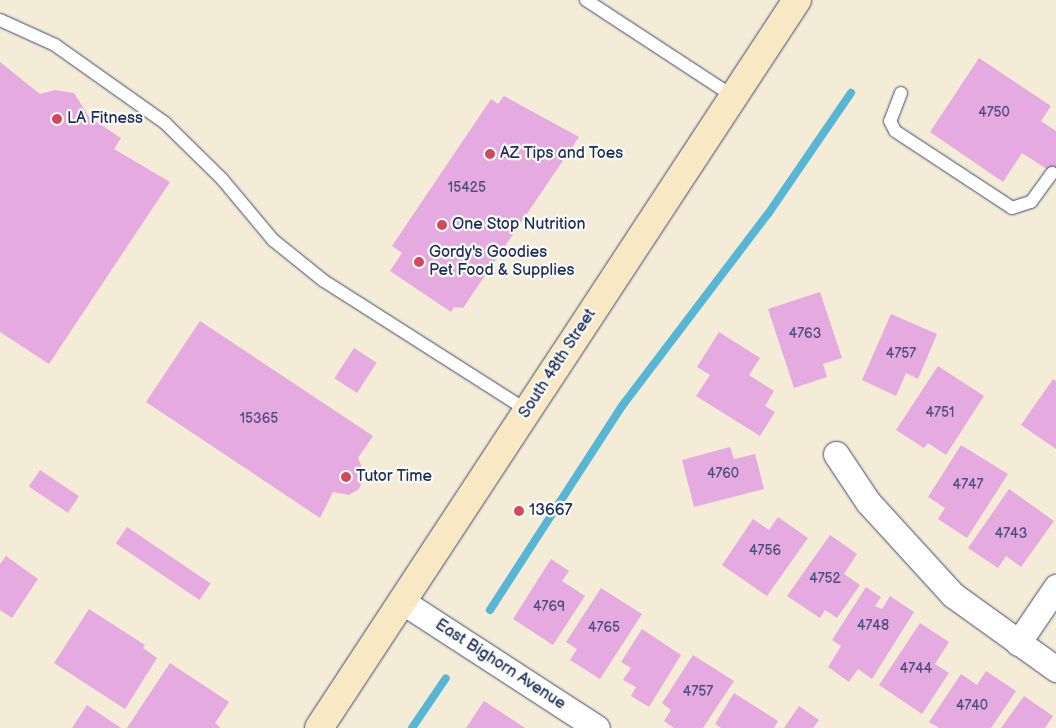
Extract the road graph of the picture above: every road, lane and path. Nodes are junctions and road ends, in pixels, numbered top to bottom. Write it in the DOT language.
graph roads {
  1 [pos="586,0"];
  2 [pos="797,0"];
  3 [pos="0,20"];
  4 [pos="900,93"];
  5 [pos="734,97"];
  6 [pos="1052,172"];
  7 [pos="528,411"];
  8 [pos="836,454"];
  9 [pos="1056,587"];
  10 [pos="403,602"];
  11 [pos="1018,644"];
  12 [pos="1056,668"];
  13 [pos="319,728"];
  14 [pos="597,728"];
  1 -- 5 [label="lane"];
  2 -- 5 [label="main road, South 48th Street"];
  3 -- 7 [label="lane"];
  4 -- 6 [label="lane"];
  5 -- 7 [label="main road, South 48th Street"];
  7 -- 10 [label="main road, South 48th Street"];
  8 -- 11 [label="street"];
  9 -- 11 [label="street"];
  10 -- 13 [label="main road, South 48th Street"];
  10 -- 14 [label="street, East Bighorn Avenue"];
  11 -- 12 [label="street"];
}
